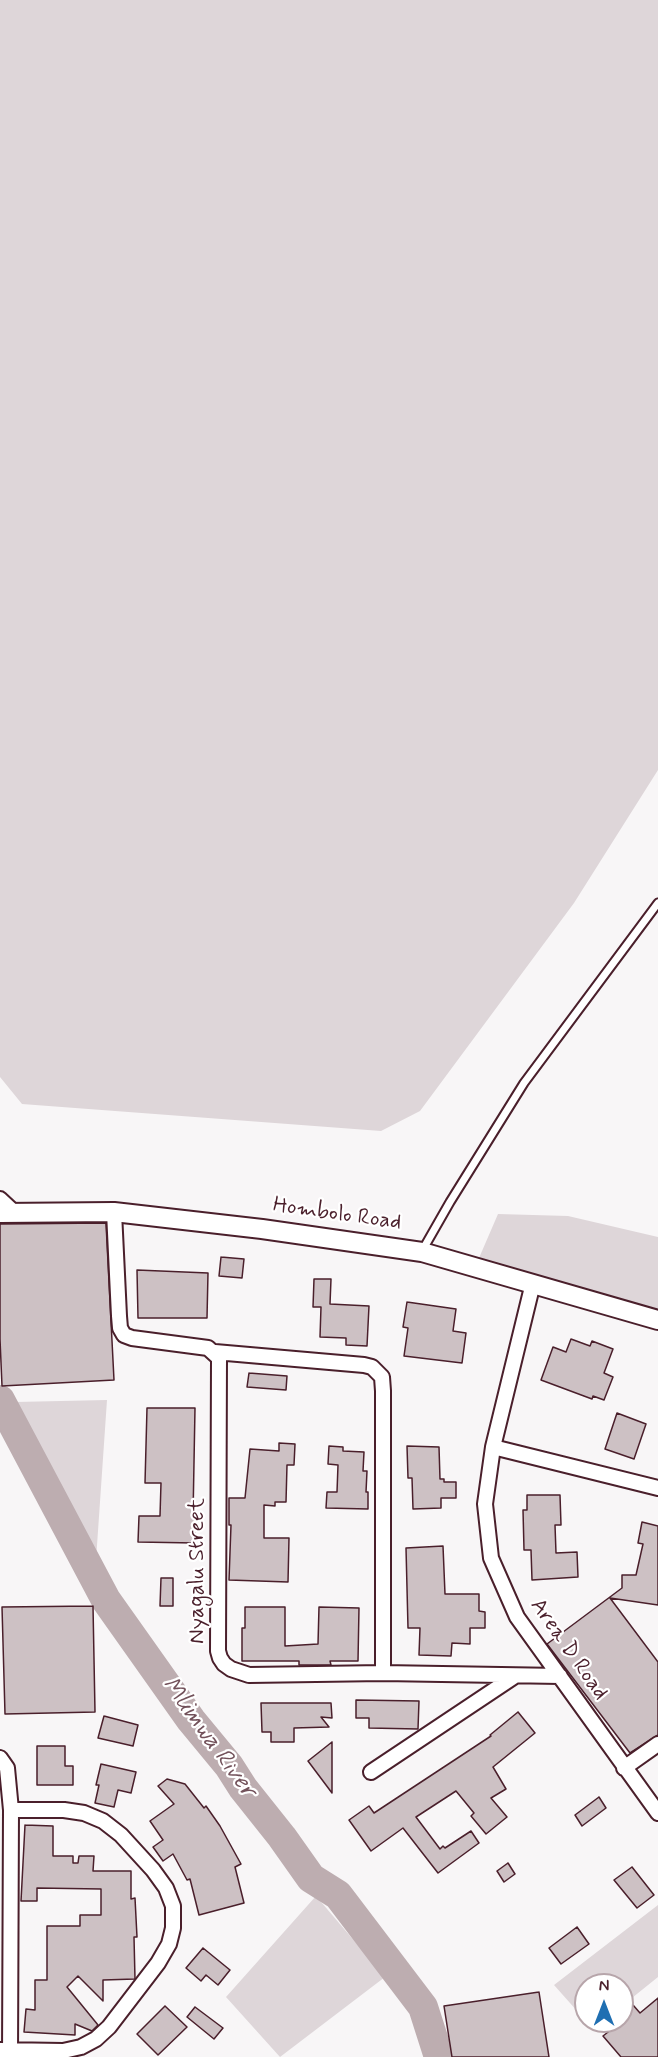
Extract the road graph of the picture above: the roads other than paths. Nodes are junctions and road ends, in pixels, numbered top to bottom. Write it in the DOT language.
graph roads {
  1 [pos="658,903"];
  2 [pos="0,1199"];
  3 [pos="114,1212"];
  4 [pos="7,1213"];
  5 [pos="422,1252"];
  6 [pos="533,1283"];
  7 [pos="658,1320"];
  8 [pos="215,1352"];
  9 [pos="493,1447"];
  10 [pos="658,1488"];
  11 [pos="383,1673"];
  12 [pos="515,1676"];
  13 [pos="560,1676"];
  14 [pos="658,1744"];
  15 [pos="0,1758"];
  16 [pos="624,1768"];
  17 [pos="371,1773"];
  18 [pos="11,1810"];
  19 [pos="658,1813"];
  20 [pos="5,1903"];
  21 [pos="7,2053"];
  1 -- 5 [label="lane"];
  2 -- 4 [label="street"];
  3 -- 4 [label="street, Hombolo Road"];
  3 -- 5 [label="street, Hombolo Road"];
  3 -- 8 [label="street"];
  5 -- 6 [label="street, Hombolo Road"];
  6 -- 7 [label="street, Hombolo Road"];
  6 -- 9 [label="street, Area D Road"];
  8 -- 11 [label="street"];
  8 -- 11 [label="street, Nyagalu Street"];
  9 -- 10 [label="street"];
  9 -- 13 [label="street, Area D Road"];
  11 -- 12 [label="street, Nyagalu Street"];
  12 -- 13 [label="street, Nyagalu Street"];
  12 -- 17 [label="street"];
  13 -- 16 [label="street, Area D Road"];
  14 -- 16 [label="street"];
  15 -- 18 [label="street"];
  16 -- 19 [label="street, Area D Road"];
  18 -- 20 [label="street"];
  18 -- 21 [label="street"];
  20 -- 21 [label="street"];
}
